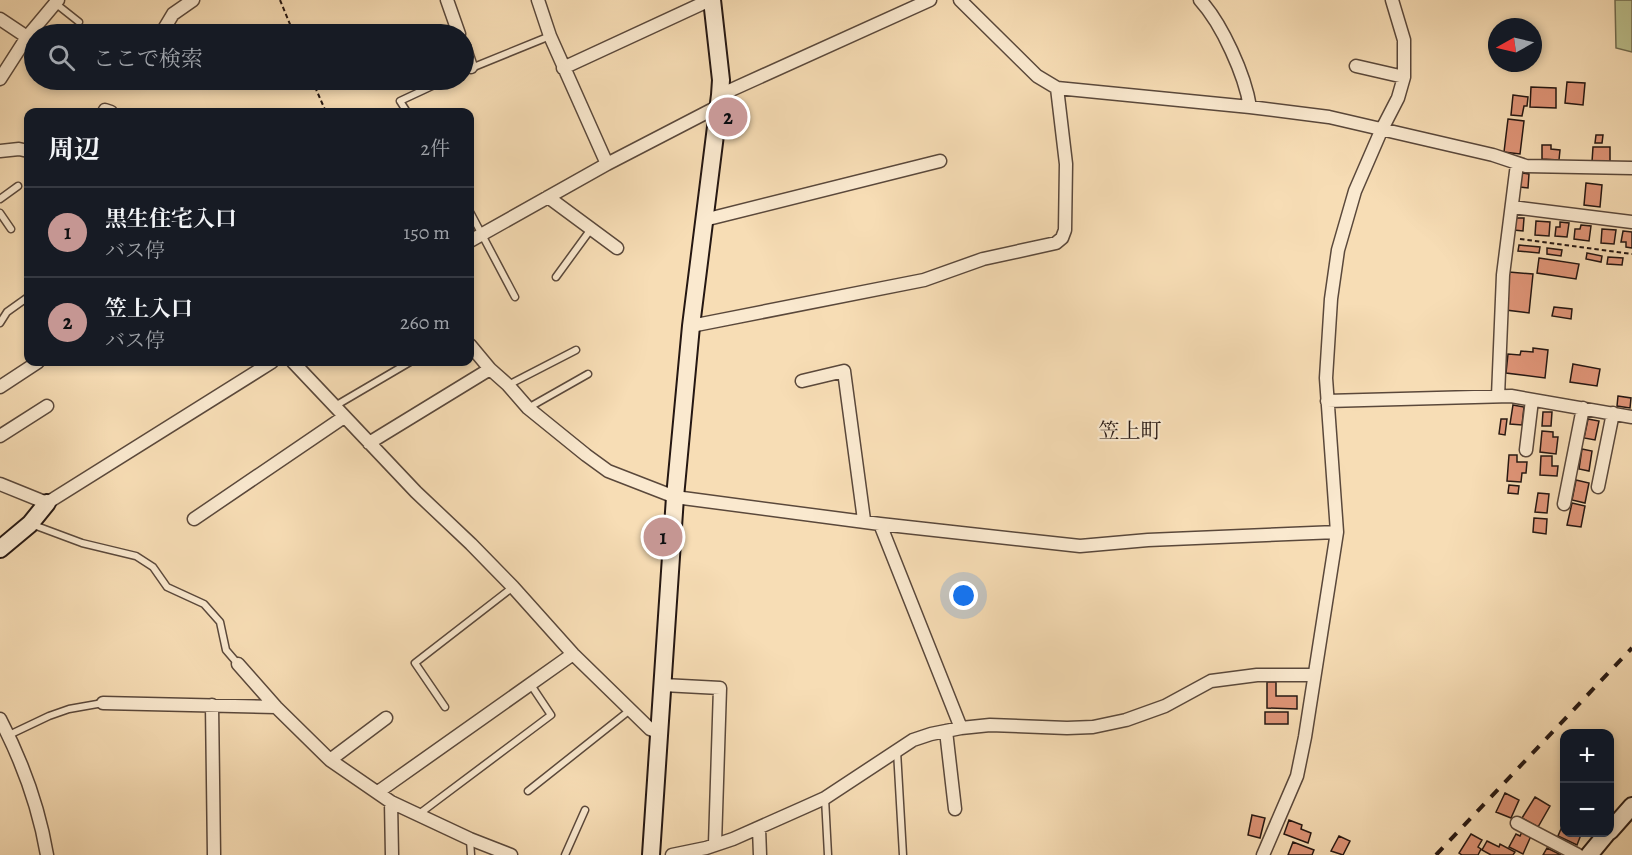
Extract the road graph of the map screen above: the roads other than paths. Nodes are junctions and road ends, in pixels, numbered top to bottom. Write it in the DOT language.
graph roads {
  1 [pos="193,0"];
  2 [pos="447,0"];
  3 [pos="538,0"];
  4 [pos="711,0"];
  5 [pos="930,0"];
  6 [pos="960,0"];
  7 [pos="1200,0"];
  8 [pos="1392,0"];
  9 [pos="57,2"];
  10 [pos="0,19"];
  11 [pos="79,22"];
  12 [pos="39,24"];
  13 [pos="167,24"];
  14 [pos="455,24"];
  15 [pos="24,36"];
  16 [pos="550,36"];
  17 [pos="24,43"];
  18 [pos="474,66"];
  19 [pos="1356,66"];
  20 [pos="563,68"];
  21 [pos="1404,77"];
  22 [pos="0,79"];
  23 [pos="1057,88"];
  24 [pos="424,90"];
  25 [pos="719,101"];
  26 [pos="1250,107"];
  27 [pos="404,108"];
  28 [pos="1381,131"];
  29 [pos="24,150"];
  30 [pos="0,151"];
  31 [pos="940,161"];
  32 [pos="607,164"];
  33 [pos="1517,164"];
  34 [pos="1632,168"];
  35 [pos="18,186"];
  36 [pos="548,197"];
  37 [pos="0,199"];
  38 [pos="1512,207"];
  39 [pos="0,213"];
  40 [pos="704,220"];
  41 [pos="1632,222"];
  42 [pos="11,229"];
  43 [pos="591,229"];
  44 [pos="475,238"];
  45 [pos="617,248"];
  46 [pos="556,277"];
  47 [pos="515,297"];
  48 [pos="24,300"];
  49 [pos="0,323"];
  50 [pos="691,326"];
  51 [pos="474,350"];
  52 [pos="576,350"];
  53 [pos="32,366"];
  54 [pos="266,366"];
  55 [pos="297,366"];
  56 [pos="403,366"];
  57 [pos="490,369"];
  58 [pos="588,374"];
  59 [pos="802,381"];
  60 [pos="508,385"];
  61 [pos="0,387"];
  62 [pos="1498,396"];
  63 [pos="1532,400"];
  64 [pos="1327,401"];
  65 [pos="47,406"];
  66 [pos="335,406"];
  67 [pos="528,408"];
  68 [pos="1583,408"];
  69 [pos="1613,413"];
  70 [pos="344,417"];
  71 [pos="1632,417"];
  72 [pos="0,436"];
  73 [pos="369,443"];
  74 [pos="1526,450"];
  75 [pos="0,484"];
  76 [pos="1598,488"];
  77 [pos="675,497"];
  78 [pos="47,504"];
  79 [pos="1564,504"];
  80 [pos="194,519"];
  81 [pos="864,520"];
  82 [pos="30,524"];
  83 [pos="880,524"];
  84 [pos="1337,532"];
  85 [pos="0,549"];
  86 [pos="513,587"];
  87 [pos="573,654"];
  88 [pos="238,664"];
  89 [pos="1314,675"];
  90 [pos="531,685"];
  91 [pos="663,685"];
  92 [pos="103,703"];
  93 [pos="212,705"];
  94 [pos="276,707"];
  95 [pos="445,707"];
  96 [pos="630,711"];
  97 [pos="386,718"];
  98 [pos="0,719"];
  99 [pos="961,728"];
  100 [pos="946,731"];
  101 [pos="660,733"];
  102 [pos="4,737"];
  103 [pos="897,750"];
  104 [pos="330,760"];
  105 [pos="528,791"];
  106 [pos="378,792"];
  107 [pos="825,798"];
  108 [pos="391,802"];
  109 [pos="1632,806"];
  110 [pos="955,809"];
  111 [pos="585,810"];
  112 [pos="418,814"];
  113 [pos="1517,823"];
  114 [pos="1614,826"];
  115 [pos="759,828"];
  116 [pos="1605,837"];
  117 [pos="470,839"];
  118 [pos="715,844"];
  119 [pos="48,855"];
  120 [pos="214,855"];
  121 [pos="392,855"];
  122 [pos="471,855"];
  123 [pos="511,855"];
  124 [pos="565,855"];
  125 [pos="651,855"];
  126 [pos="672,855"];
  127 [pos="760,855"];
  128 [pos="828,855"];
  129 [pos="903,855"];
  130 [pos="1263,855"];
  131 [pos="1578,855"];
  132 [pos="1589,855"];
  1 -- 13 [label="street"];
  2 -- 14 [label="street"];
  3 -- 16 [label="street"];
  4 -- 20 [label="street"];
  4 -- 25 [label="street"];
  5 -- 25 [label="street"];
  6 -- 23 [label="street"];
  7 -- 26 [label="street"];
  8 -- 21 [label="street"];
  9 -- 11 [label="lane"];
  9 -- 12 [label="street"];
  10 -- 15 [label="street"];
  16 -- 18 [label="lane"];
  16 -- 20 [label="street"];
  17 -- 22 [label="street"];
  19 -- 21 [label="street"];
  20 -- 32 [label="street"];
  21 -- 28 [label="street"];
  23 -- 26 [label="street"];
  23 -- 50 [label="street"];
  24 -- 27 [label="lane"];
  25 -- 32 [label="street"];
  25 -- 40 [label="street"];
  26 -- 28 [label="street"];
  28 -- 33 [label="street"];
  28 -- 64 [label="street"];
  29 -- 30 [label="street"];
  31 -- 40 [label="street"];
  32 -- 36 [label="street"];
  33 -- 34 [label="street"];
  33 -- 38 [label="street"];
  35 -- 37 [label="lane"];
  36 -- 43 [label="street"];
  36 -- 44 [label="street"];
  38 -- 41 [label="street"];
  38 -- 62 [label="street"];
  39 -- 42 [label="lane"];
  40 -- 50 [label="street"];
  43 -- 45 [label="street"];
  43 -- 46 [label="lane"];
  44 -- 47 [label="lane"];
  48 -- 49 [label="lane"];
  50 -- 77 [label="street"];
  51 -- 57 [label="street"];
  52 -- 60 [label="lane"];
  53 -- 61 [label="street"];
  54 -- 78 [label="street"];
  55 -- 66 [label="street"];
  56 -- 66 [label="lane"];
  57 -- 60 [label="street"];
  57 -- 73 [label="street"];
  58 -- 67 [label="lane"];
  59 -- 81 [label="street"];
  60 -- 67 [label="street"];
  62 -- 63 [label="street"];
  62 -- 64 [label="street"];
  63 -- 68 [label="street"];
  63 -- 74 [label="street"];
  64 -- 84 [label="street"];
  65 -- 72 [label="street"];
  66 -- 70 [label="street"];
  67 -- 77 [label="street"];
  68 -- 69 [label="street"];
  68 -- 79 [label="street"];
  69 -- 71 [label="street"];
  69 -- 76 [label="street"];
  70 -- 73 [label="street"];
  70 -- 80 [label="street"];
  73 -- 86 [label="street"];
  75 -- 78 [label="street"];
  77 -- 81 [label="street"];
  77 -- 91 [label="street"];
  78 -- 82 [label="street"];
  81 -- 83 [label="street"];
  82 -- 85 [label="street"];
  82 -- 88 [label="lane"];
  83 -- 84 [label="street"];
  83 -- 99 [label="street"];
  84 -- 89 [label="street"];
  86 -- 87 [label="street"];
  86 -- 95 [label="lane"];
  87 -- 90 [label="street"];
  87 -- 96 [label="street"];
  88 -- 94 [label="street"];
  89 -- 99 [label="street"];
  89 -- 130 [label="street"];
  90 -- 106 [label="street"];
  90 -- 112 [label="lane"];
  91 -- 101 [label="street"];
  91 -- 118 [label="street"];
  92 -- 93 [label="street"];
  92 -- 102 [label="lane"];
  93 -- 94 [label="street"];
  93 -- 120 [label="street"];
  94 -- 104 [label="street"];
  96 -- 101 [label="street"];
  96 -- 105 [label="lane"];
  97 -- 104 [label="street"];
  98 -- 102 [label="street"];
  99 -- 100 [label="street"];
  100 -- 103 [label="street"];
  100 -- 110 [label="street"];
  101 -- 125 [label="street"];
  102 -- 119 [label="street"];
  103 -- 107 [label="street"];
  103 -- 129 [label="lane"];
  104 -- 106 [label="street"];
  106 -- 108 [label="street"];
  107 -- 115 [label="street"];
  107 -- 128 [label="lane"];
  108 -- 112 [label="street"];
  108 -- 121 [label="street"];
  109 -- 114 [label="street"];
  111 -- 124 [label="lane"];
  112 -- 117 [label="street"];
  113 -- 131 [label="street"];
  115 -- 118 [label="street"];
  115 -- 127 [label="street"];
  116 -- 132 [label="street"];
  117 -- 122 [label="lane"];
  117 -- 123 [label="street"];
  118 -- 126 [label="street"];
}
